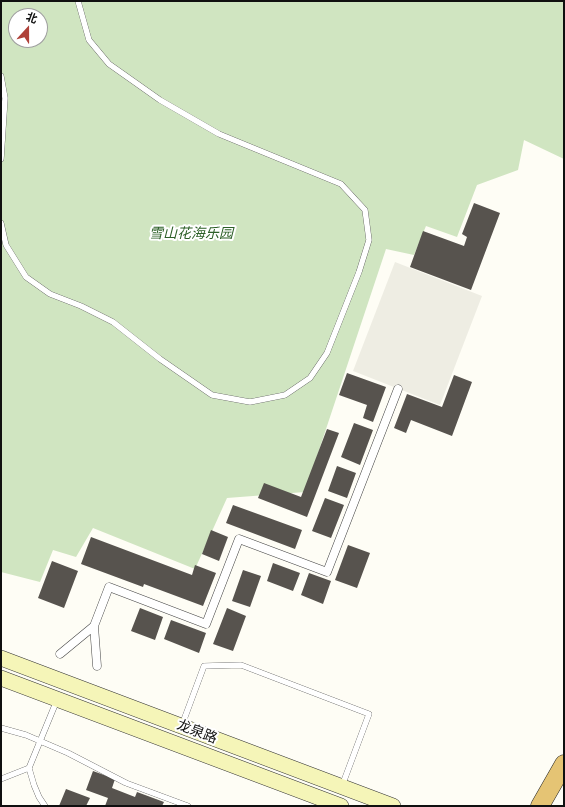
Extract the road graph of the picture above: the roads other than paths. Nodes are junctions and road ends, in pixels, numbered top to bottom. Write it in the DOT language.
graph roads {
  1 [pos="78,1"];
  2 [pos="1,76"];
  3 [pos="1,159"];
  4 [pos="1,223"];
  5 [pos="398,388"];
  6 [pos="94,626"];
  7 [pos="60,654"];
  8 [pos="1,658"];
  9 [pos="97,666"];
  10 [pos="1,678"];
  11 [pos="58,699"];
  12 [pos="182,726"];
  13 [pos="1,728"];
  14 [pos="40,741"];
  15 [pos="564,764"];
  16 [pos="29,768"];
  17 [pos="1,779"];
  18 [pos="341,787"];
  19 [pos="45,806"];
  20 [pos="188,806"];
  21 [pos="341,806"];
  22 [pos="393,806"];
  23 [pos="540,806"];
  1 -- 4 [label="lane"];
  2 -- 3 [label="lane"];
  5 -- 6 [label="street"];
  6 -- 7 [label="street"];
  6 -- 9 [label="street"];
  8 -- 12 [label="main road, 龙泉路"];
  10 -- 11 [label="main road, 龙泉路"];
  11 -- 14 [label="lane"];
  11 -- 21 [label="main road, 龙泉路"];
  12 -- 18 [label="main road, 龙泉路"];
  12 -- 18 [label="lane"];
  13 -- 14 [label="lane"];
  14 -- 16 [label="lane"];
  14 -- 20 [label="lane"];
  15 -- 23 [label="highway"];
  16 -- 17 [label="lane"];
  16 -- 19 [label="lane"];
  18 -- 22 [label="main road, 龙泉路"];
}
